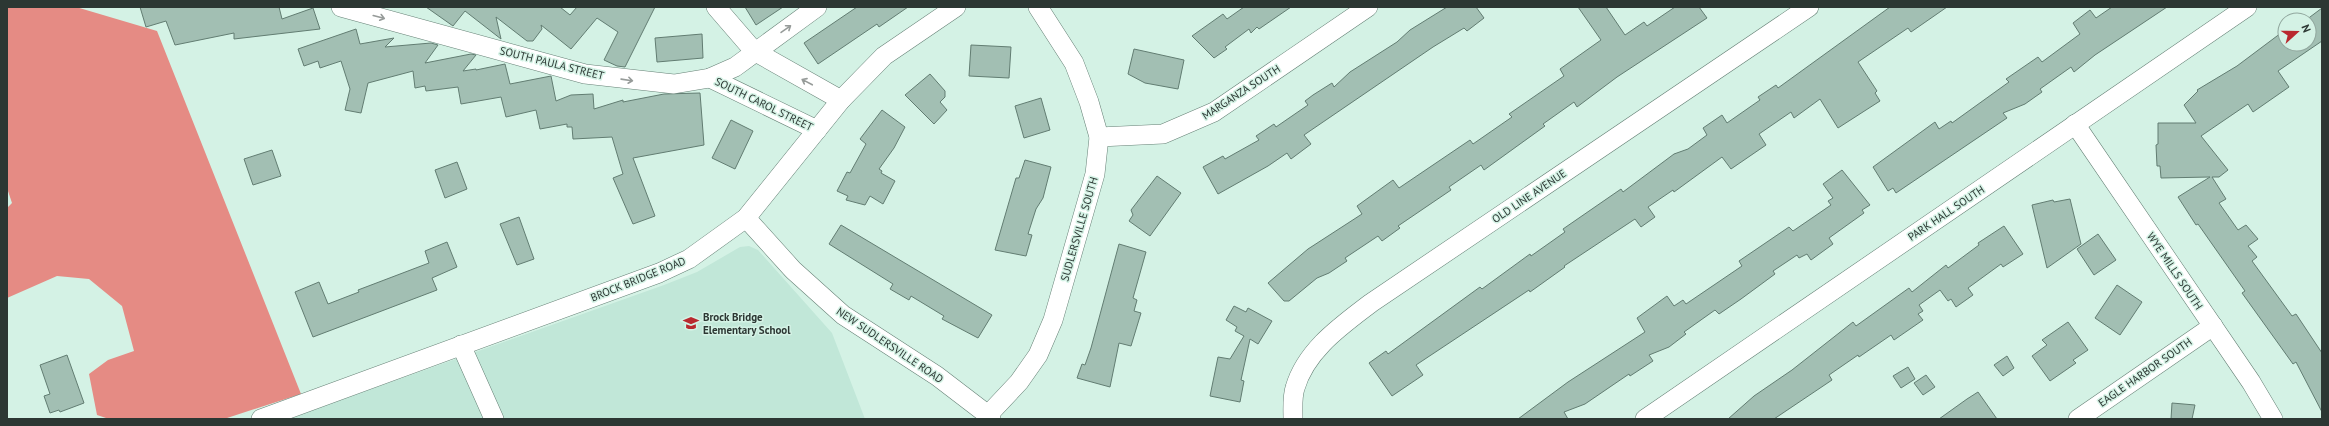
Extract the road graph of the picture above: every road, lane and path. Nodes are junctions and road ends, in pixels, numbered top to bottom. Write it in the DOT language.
graph roads {
  1 [pos="341,7"];
  2 [pos="716,7"];
  3 [pos="817,7"];
  4 [pos="956,7"];
  5 [pos="1038,7"];
  6 [pos="1368,7"];
  7 [pos="1810,7"];
  8 [pos="2247,7"];
  9 [pos="754,52"];
  10 [pos="710,78"];
  11 [pos="841,100"];
  12 [pos="2075,124"];
  13 [pos="817,130"];
  14 [pos="1099,137"];
  15 [pos="746,218"];
  16 [pos="2213,326"];
  17 [pos="461,345"];
  18 [pos="990,417"];
  19 [pos="261,419"];
  20 [pos="494,419"];
  21 [pos="1293,419"];
  22 [pos="1645,419"];
  23 [pos="2078,419"];
  24 [pos="2272,419"];
  1 -- 10 [label="street, SOUTH PAULA STREET, one-way"];
  2 -- 9 [label="street"];
  9 -- 3 [label="street, SOUTH PAULA STREET, one-way"];
  4 -- 11 [label="street, BROCK BRIDGE ROAD"];
  5 -- 14 [label="street, SUDLERSVILLE SOUTH"];
  6 -- 14 [label="street, MARGANZA SOUTH"];
  7 -- 21 [label="street, OLD LINE AVENUE"];
  8 -- 12 [label="street, PARK HALL SOUTH"];
  9 -- 10 [label="street, SOUTH PAULA STREET"];
  11 -- 9 [label="street, one-way"];
  10 -- 13 [label="street, SOUTH CAROL STREET"];
  11 -- 13 [label="street, BROCK BRIDGE ROAD"];
  12 -- 16 [label="street, WYE MILLS SOUTH"];
  12 -- 22 [label="street, PARK HALL SOUTH"];
  13 -- 15 [label="street, BROCK BRIDGE ROAD"];
  14 -- 18 [label="street, SUDLERSVILLE SOUTH"];
  15 -- 17 [label="street, BROCK BRIDGE ROAD"];
  15 -- 18 [label="street, NEW SUDLERSVILLE ROAD"];
  16 -- 23 [label="street, EAGLE HARBOR SOUTH"];
  16 -- 24 [label="street, WYE MILLS SOUTH"];
  17 -- 19 [label="street, BROCK BRIDGE ROAD"];
  17 -- 20 [label="street"];
}
